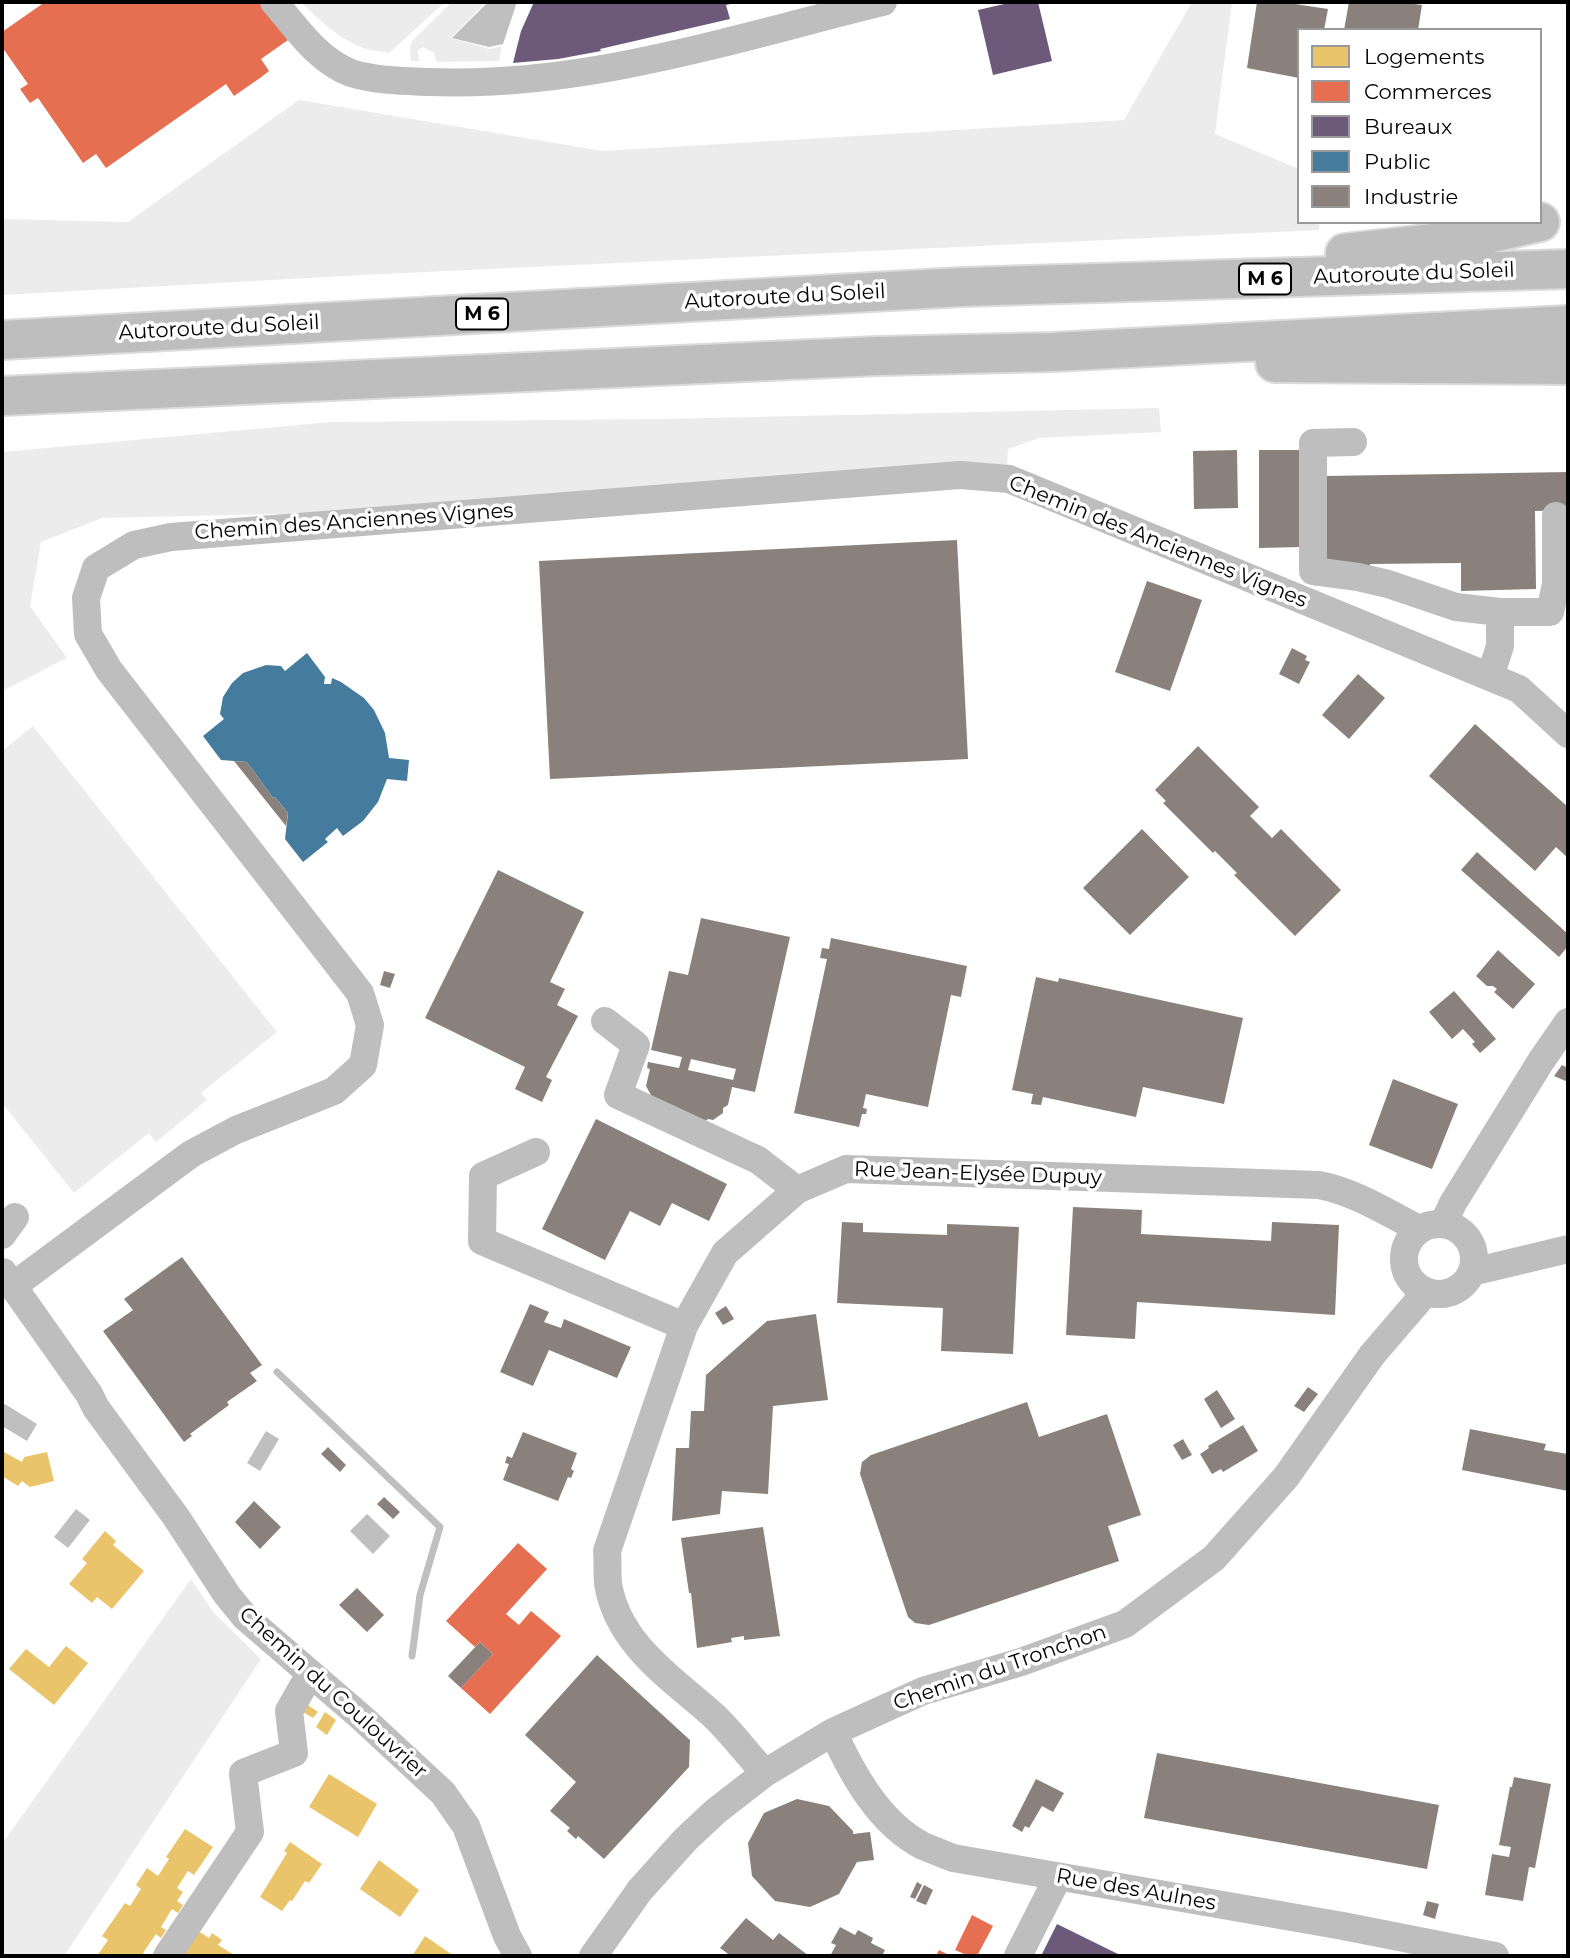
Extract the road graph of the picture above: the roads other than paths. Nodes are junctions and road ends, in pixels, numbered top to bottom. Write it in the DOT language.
graph roads {
  1 [pos="274,2"];
  2 [pos="883,2"];
  3 [pos="1568,212"];
  4 [pos="1542,221"];
  5 [pos="1531,224"];
  6 [pos="1568,269"];
  7 [pos="962,287"];
  8 [pos="1568,325"];
  9 [pos="2,340"];
  10 [pos="1568,345"];
  11 [pos="1053,352"];
  12 [pos="1300,365"];
  13 [pos="1568,365"];
  14 [pos="2,396"];
  15 [pos="1353,442"];
  16 [pos="1556,516"];
  17 [pos="1313,570"];
  18 [pos="1307,601"];
  19 [pos="1500,612"];
  20 [pos="1490,677"];
  21 [pos="1568,734"];
  22 [pos="605,1021"];
  23 [pos="1568,1022"];
  24 [pos="536,1152"];
  25 [pos="797,1190"];
  26 [pos="1423,1232"];
  27 [pos="1561,1250"];
  28 [pos="1472,1261"];
  29 [pos="7,1278"];
  30 [pos="1417,1285"];
  31 [pos="684,1326"];
  32 [pos="310,1674"];
  33 [pos="833,1732"];
  34 [pos="765,1773"];
  35 [pos="1058,1877"];
  36 [pos="1487,1955"];
  37 [pos="167,1956"];
  38 [pos="518,1956"];
  39 [pos="593,1956"];
  40 [pos="1018,1956"];
  1 -- 2 [label="street"];
  3 -- 4 [label="highway"];
  5 -- 7 [label="highway"];
  6 -- 7 [label="highway, Autoroute du Soleil / M 6"];
  7 -- 9 [label="highway, Autoroute du Soleil / M 6"];
  8 -- 11 [label="highway"];
  10 -- 12 [label="street"];
  11 -- 12 [label="highway"];
  11 -- 14 [label="highway"];
  12 -- 13 [label="highway"];
  15 -- 17 [label="street"];
  16 -- 19 [label="street"];
  17 -- 18 [label="street"];
  17 -- 19 [label="street"];
  18 -- 20 [label="street, Chemin des Anciennes Vignes"];
  18 -- 29 [label="street, Chemin des Anciennes Vignes"];
  19 -- 20 [label="street"];
  20 -- 21 [label="street, Chemin des Anciennes Vignes"];
  22 -- 25 [label="street"];
  23 -- 26 [label="street"];
  24 -- 31 [label="street"];
  25 -- 26 [label="street, Rue Jean-Elysée Dupuy"];
  25 -- 31 [label="street, Rue Jean-Elysée Dupuy"];
  26 -- 28 [label="street"];
  26 -- 30 [label="street"];
  27 -- 28 [label="street"];
  28 -- 30 [label="street"];
  29 -- 32 [label="street, Chemin du Coulouvrier"];
  30 -- 33 [label="street, Chemin du Tronchon"];
  31 -- 34 [label="street, Rue Jean-Elysée Dupuy"];
  32 -- 37 [label="street"];
  32 -- 38 [label="street, Chemin du Coulouvrier"];
  33 -- 34 [label="street, Chemin du Tronchon"];
  33 -- 35 [label="street, Rue des Aulnes"];
  34 -- 39 [label="street, Chemin du Tronchon"];
  35 -- 36 [label="street, Rue des Aulnes"];
  35 -- 40 [label="street"];
}
